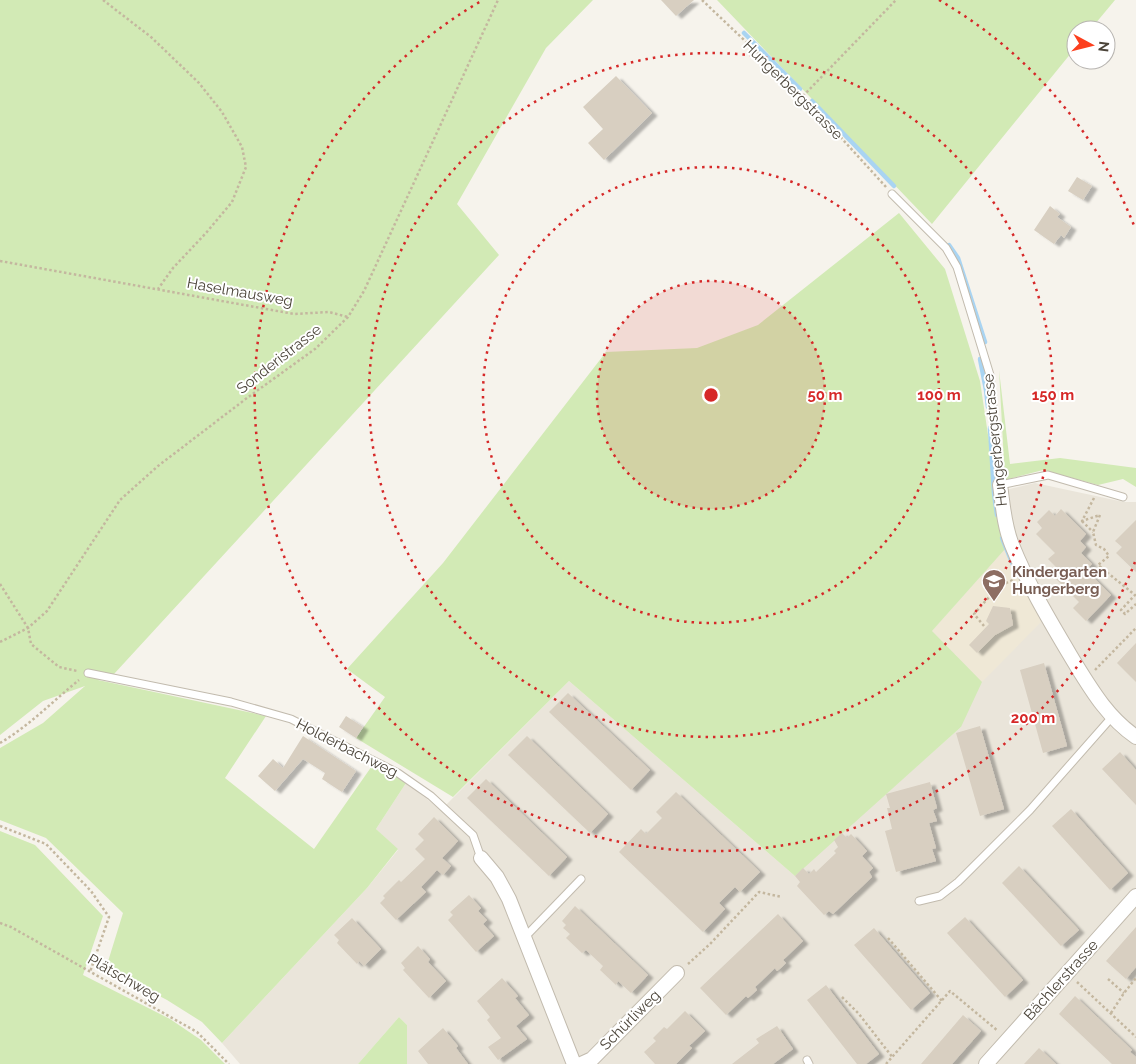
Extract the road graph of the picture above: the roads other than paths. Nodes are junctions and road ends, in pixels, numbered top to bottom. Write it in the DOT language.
graph roads {
  1 [pos="892,194"];
  2 [pos="1000,485"];
  3 [pos="1124,497"];
  4 [pos="88,673"];
  5 [pos="1112,718"];
  6 [pos="1136,737"];
  7 [pos="481,858"];
  8 [pos="580,878"];
  9 [pos="1136,896"];
  10 [pos="919,901"];
  11 [pos="524,938"];
  12 [pos="678,973"];
  13 [pos="574,1064"];
  14 [pos="581,1064"];
  15 [pos="986,1064"];
  1 -- 2 [label="lane, Hungerbergstrasse"];
  2 -- 3 [label="lane"];
  2 -- 5 [label="street, Hungerbergstrasse"];
  4 -- 7 [label="lane, Holderbachweg"];
  5 -- 6 [label="street, Hungerbergstrasse"];
  5 -- 10 [label="lane"];
  7 -- 11 [label="street, Holderbachweg"];
  8 -- 11 [label="lane"];
  9 -- 15 [label="street, Bächlerstrasse"];
  11 -- 13 [label="street, Holderbachweg"];
  12 -- 14 [label="street, Schürliweg"];
}
